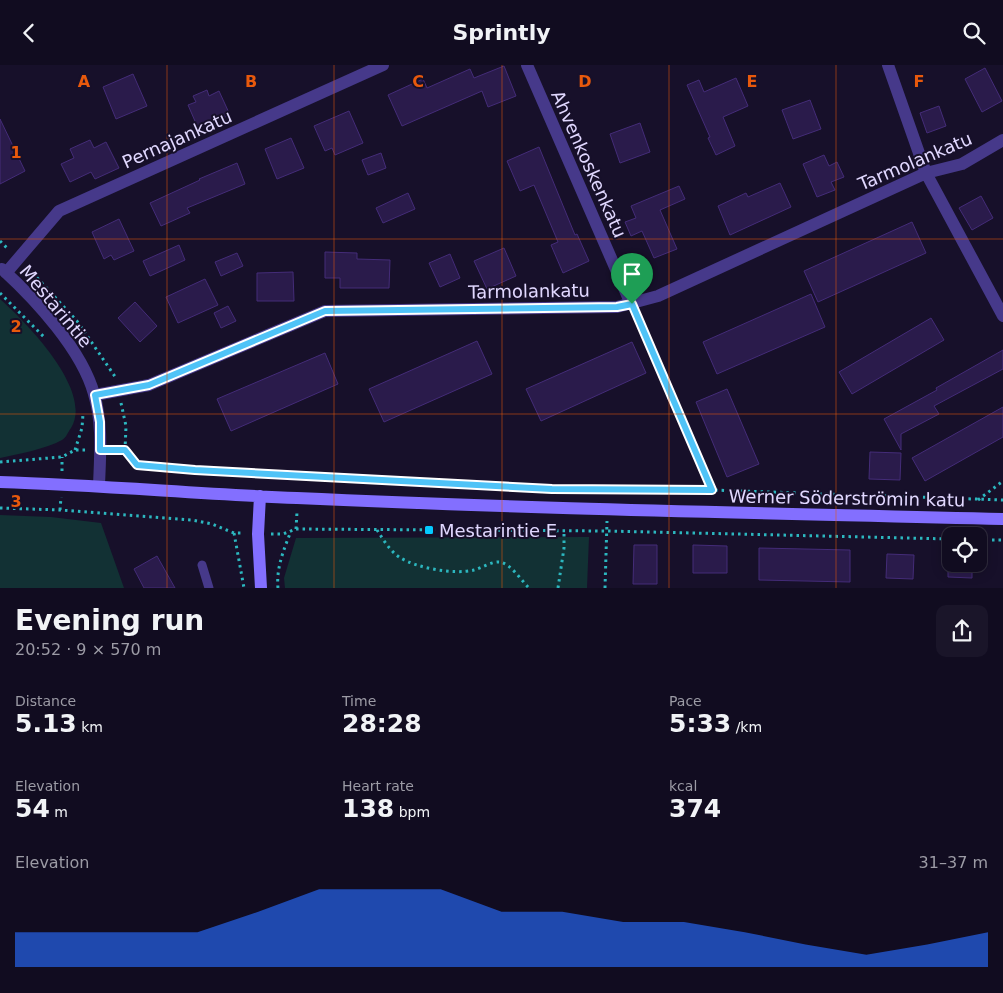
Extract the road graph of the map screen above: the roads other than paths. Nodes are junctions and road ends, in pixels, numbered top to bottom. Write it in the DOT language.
graph roads {
  1 [pos="383,65"];
  2 [pos="527,65"];
  3 [pos="888,65"];
  4 [pos="1003,140"];
  5 [pos="926,173"];
  6 [pos="3,270"];
  7 [pos="632,304"];
  8 [pos="1003,316"];
  9 [pos="95,395"];
  10 [pos="0,482"];
  11 [pos="99,486"];
  12 [pos="260,496"];
  13 [pos="1003,519"];
  14 [pos="202,565"];
  15 [pos="209,588"];
  16 [pos="261,588"];
  1 -- 6 [label="street, Pernajankatu"];
  2 -- 7 [label="street, Ahvenkoskenkatu"];
  3 -- 5 [label="street"];
  4 -- 5 [label="street, Tarmolankatu"];
  5 -- 7 [label="street, Tarmolankatu"];
  5 -- 8 [label="street"];
  6 -- 9 [label="street, Mestarintie"];
  7 -- 9 [label="street, Tarmolankatu"];
  9 -- 11 [label="street, Mestarintie"];
  10 -- 11 [label="street, Werner Söderströmin katu"];
  11 -- 12 [label="street, Werner Söderströmin katu"];
  12 -- 13 [label="street, Werner Söderströmin katu"];
  12 -- 16 [label="street"];
  14 -- 15 [label="lane"];
}
